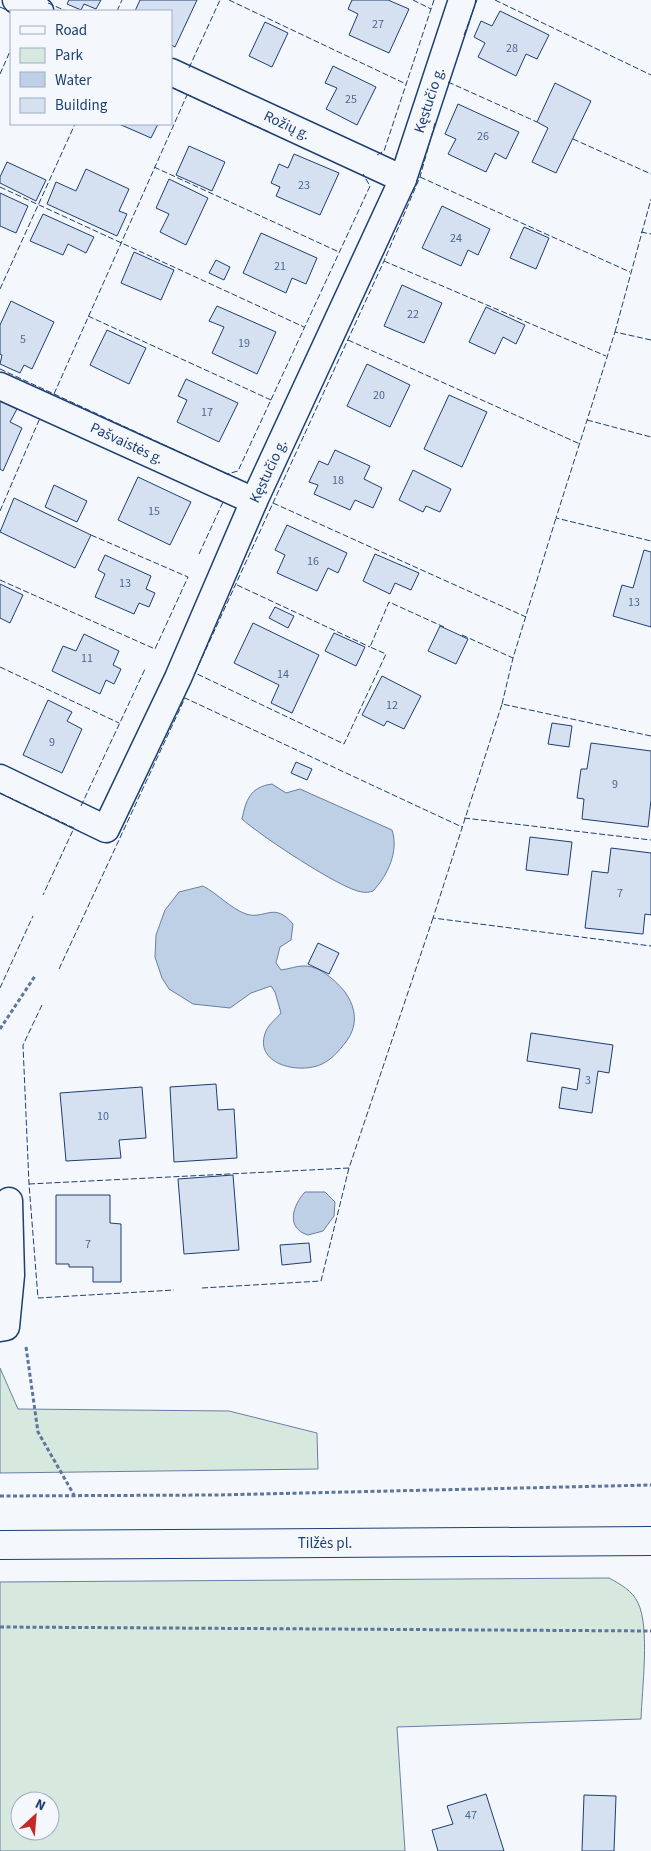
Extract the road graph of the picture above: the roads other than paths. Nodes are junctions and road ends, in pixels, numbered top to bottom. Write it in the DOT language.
graph roads {
  1 [pos="16,0"];
  2 [pos="462,0"];
  3 [pos="38,10"];
  4 [pos="172,72"];
  5 [pos="403,179"];
  6 [pos="0,386"];
  7 [pos="254,501"];
  8 [pos="0,778"];
  9 [pos="9,1201"];
  10 [pos="0,1328"];
  11 [pos="651,1541"];
  12 [pos="0,1545"];
  1 -- 3 [label="street"];
  2 -- 5 [label="street, Kęstučio g."];
  4 -- 5 [label="street, Rožių g."];
  5 -- 7 [label="street, Kęstučio g."];
  6 -- 7 [label="street, Pašvaistės g."];
  7 -- 8 [label="street, Kęstučio g."];
  9 -- 10 [label="street"];
  11 -- 12 [label="highway, Tilžės pl."];
}
